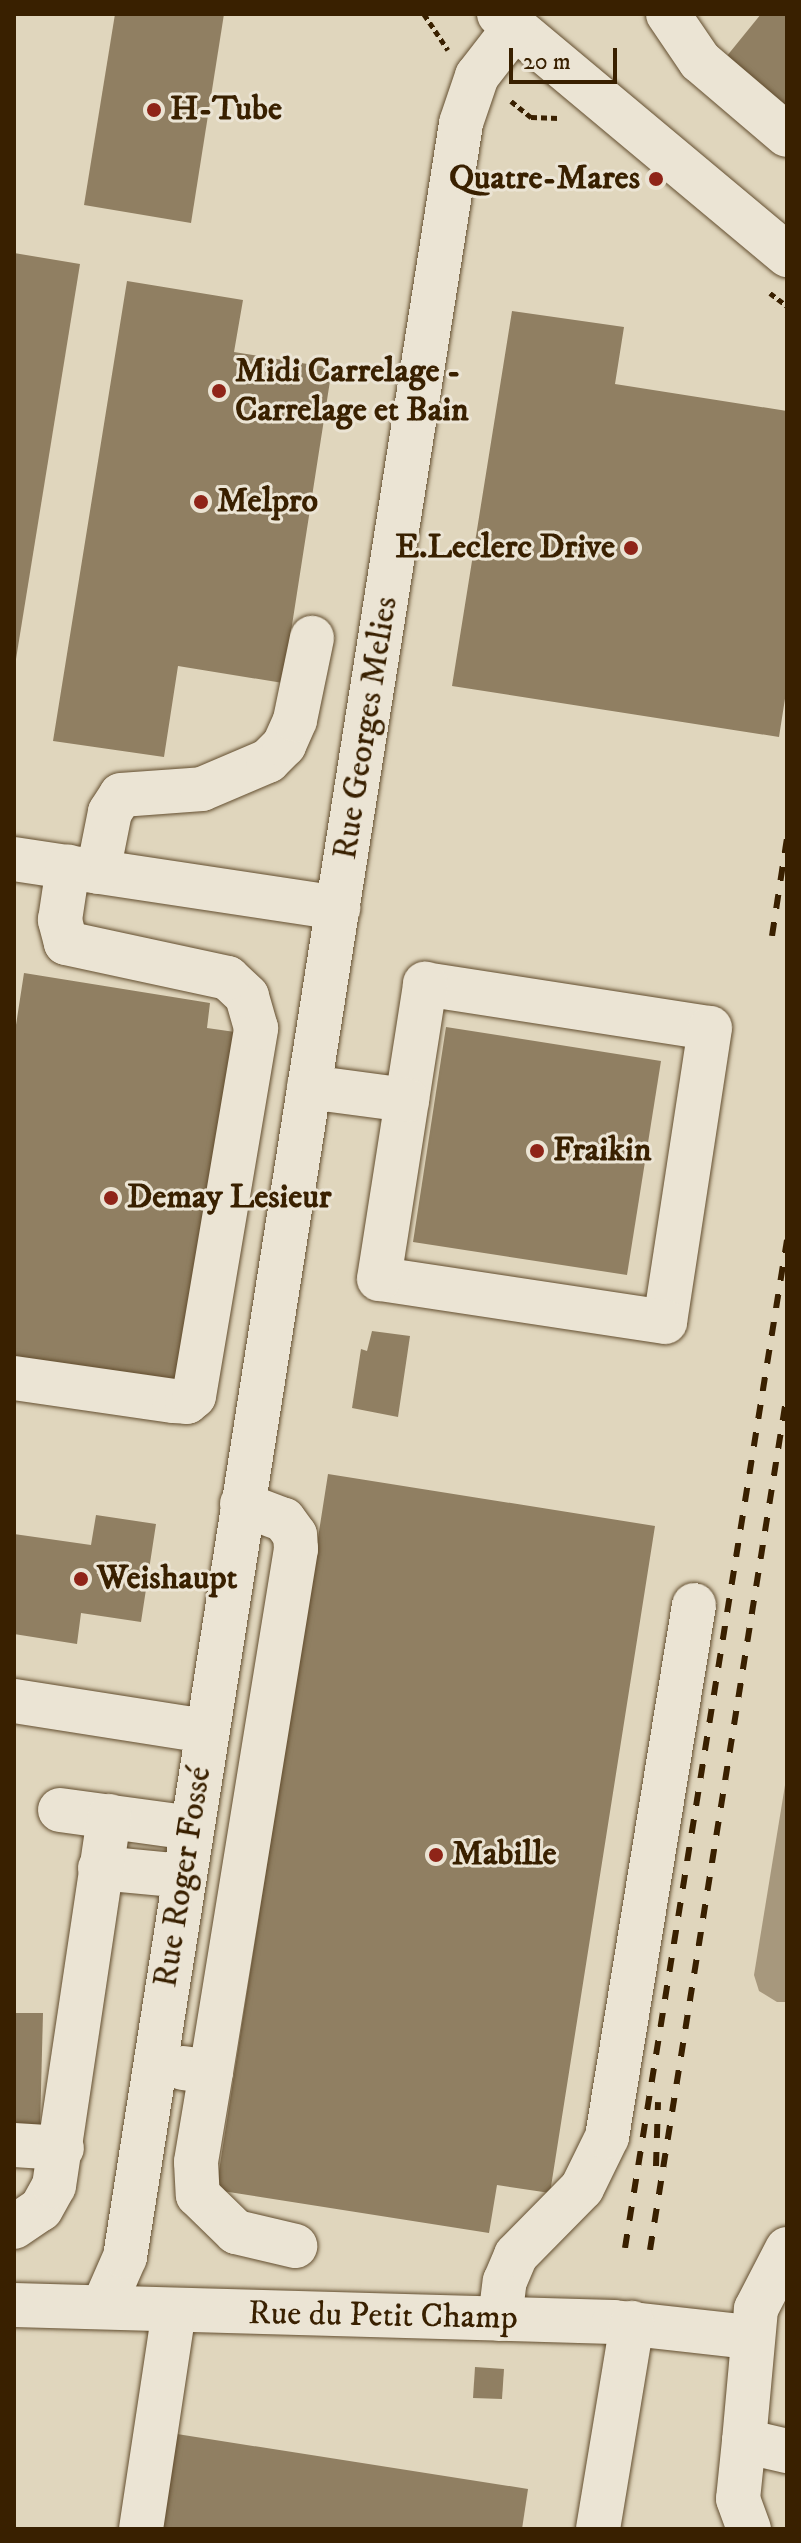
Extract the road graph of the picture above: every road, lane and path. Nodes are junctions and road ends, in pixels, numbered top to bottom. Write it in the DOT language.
graph roads {
  1 [pos="424,14"];
  2 [pos="668,14"];
  3 [pos="507,21"];
  4 [pos="453,59"];
  5 [pos="787,135"];
  6 [pos="787,255"];
  7 [pos="312,638"];
  8 [pos="14,859"];
  9 [pos="83,869"];
  10 [pos="338,908"];
  11 [pos="309,1087"];
  12 [pos="407,1100"];
  13 [pos="203,1354"];
  14 [pos="265,1364"];
  15 [pos="14,1378"];
  16 [pos="252,1444"];
  17 [pos="242,1504"];
  18 [pos="694,1605"];
  19 [pos="14,1701"];
  20 [pos="206,1731"];
  21 [pos="60,1810"];
  22 [pos="109,1816"];
  23 [pos="191,1828"];
  24 [pos="100,1868"];
  25 [pos="183,1876"];
  26 [pos="153,2064"];
  27 [pos="211,2072"];
  28 [pos="14,2145"];
  29 [pos="62,2148"];
  30 [pos="14,2227"];
  31 [pos="295,2246"];
  32 [pos="787,2249"];
  33 [pos="14,2305"];
  34 [pos="103,2307"];
  35 [pos="174,2312"];
  36 [pos="500,2319"];
  37 [pos="632,2323"];
  38 [pos="750,2337"];
  39 [pos="744,2441"];
  40 [pos="787,2451"];
  41 [pos="141,2529"];
  42 [pos="598,2529"];
  43 [pos="749,2529"];
  1 -- 4 [label="path"];
  2 -- 5 [label="street"];
  3 -- 6 [label="street"];
  3 -- 10 [label="street, Rue Georges Melies"];
  7 -- 9 [label="street"];
  8 -- 9 [label="street"];
  9 -- 10 [label="street"];
  9 -- 13 [label="street"];
  10 -- 11 [label="street, Rue Georges Melies"];
  11 -- 12 [label="street"];
  11 -- 14 [label="street, Rue Georges Melies"];
  12 -- 12 [label="street"];
  13 -- 14 [label="street"];
  13 -- 15 [label="street"];
  14 -- 16 [label="street, Rue Georges Melies"];
  16 -- 17 [label="street, Rue Roger Fossé"];
  17 -- 20 [label="street, Rue Roger Fossé"];
  17 -- 27 [label="street"];
  18 -- 36 [label="street"];
  19 -- 20 [label="street"];
  20 -- 23 [label="street, Rue Roger Fossé"];
  21 -- 22 [label="street"];
  22 -- 23 [label="street"];
  22 -- 24 [label="street"];
  23 -- 25 [label="street, Rue Roger Fossé"];
  24 -- 25 [label="street"];
  24 -- 29 [label="street"];
  25 -- 26 [label="street, Rue Roger Fossé"];
  26 -- 27 [label="street"];
  26 -- 34 [label="street, Rue Roger Fossé"];
  27 -- 31 [label="street"];
  28 -- 29 [label="street"];
  29 -- 30 [label="street"];
  32 -- 38 [label="street"];
  33 -- 34 [label="street, Rue du Petit Champ"];
  34 -- 35 [label="street, Rue du Petit Champ"];
  35 -- 36 [label="street, Rue du Petit Champ"];
  35 -- 41 [label="street"];
  36 -- 37 [label="street, Rue du Petit Champ"];
  37 -- 38 [label="street, Rue du Petit Champ"];
  37 -- 42 [label="street"];
  38 -- 39 [label="street"];
  39 -- 40 [label="street"];
  39 -- 43 [label="street"];
}
